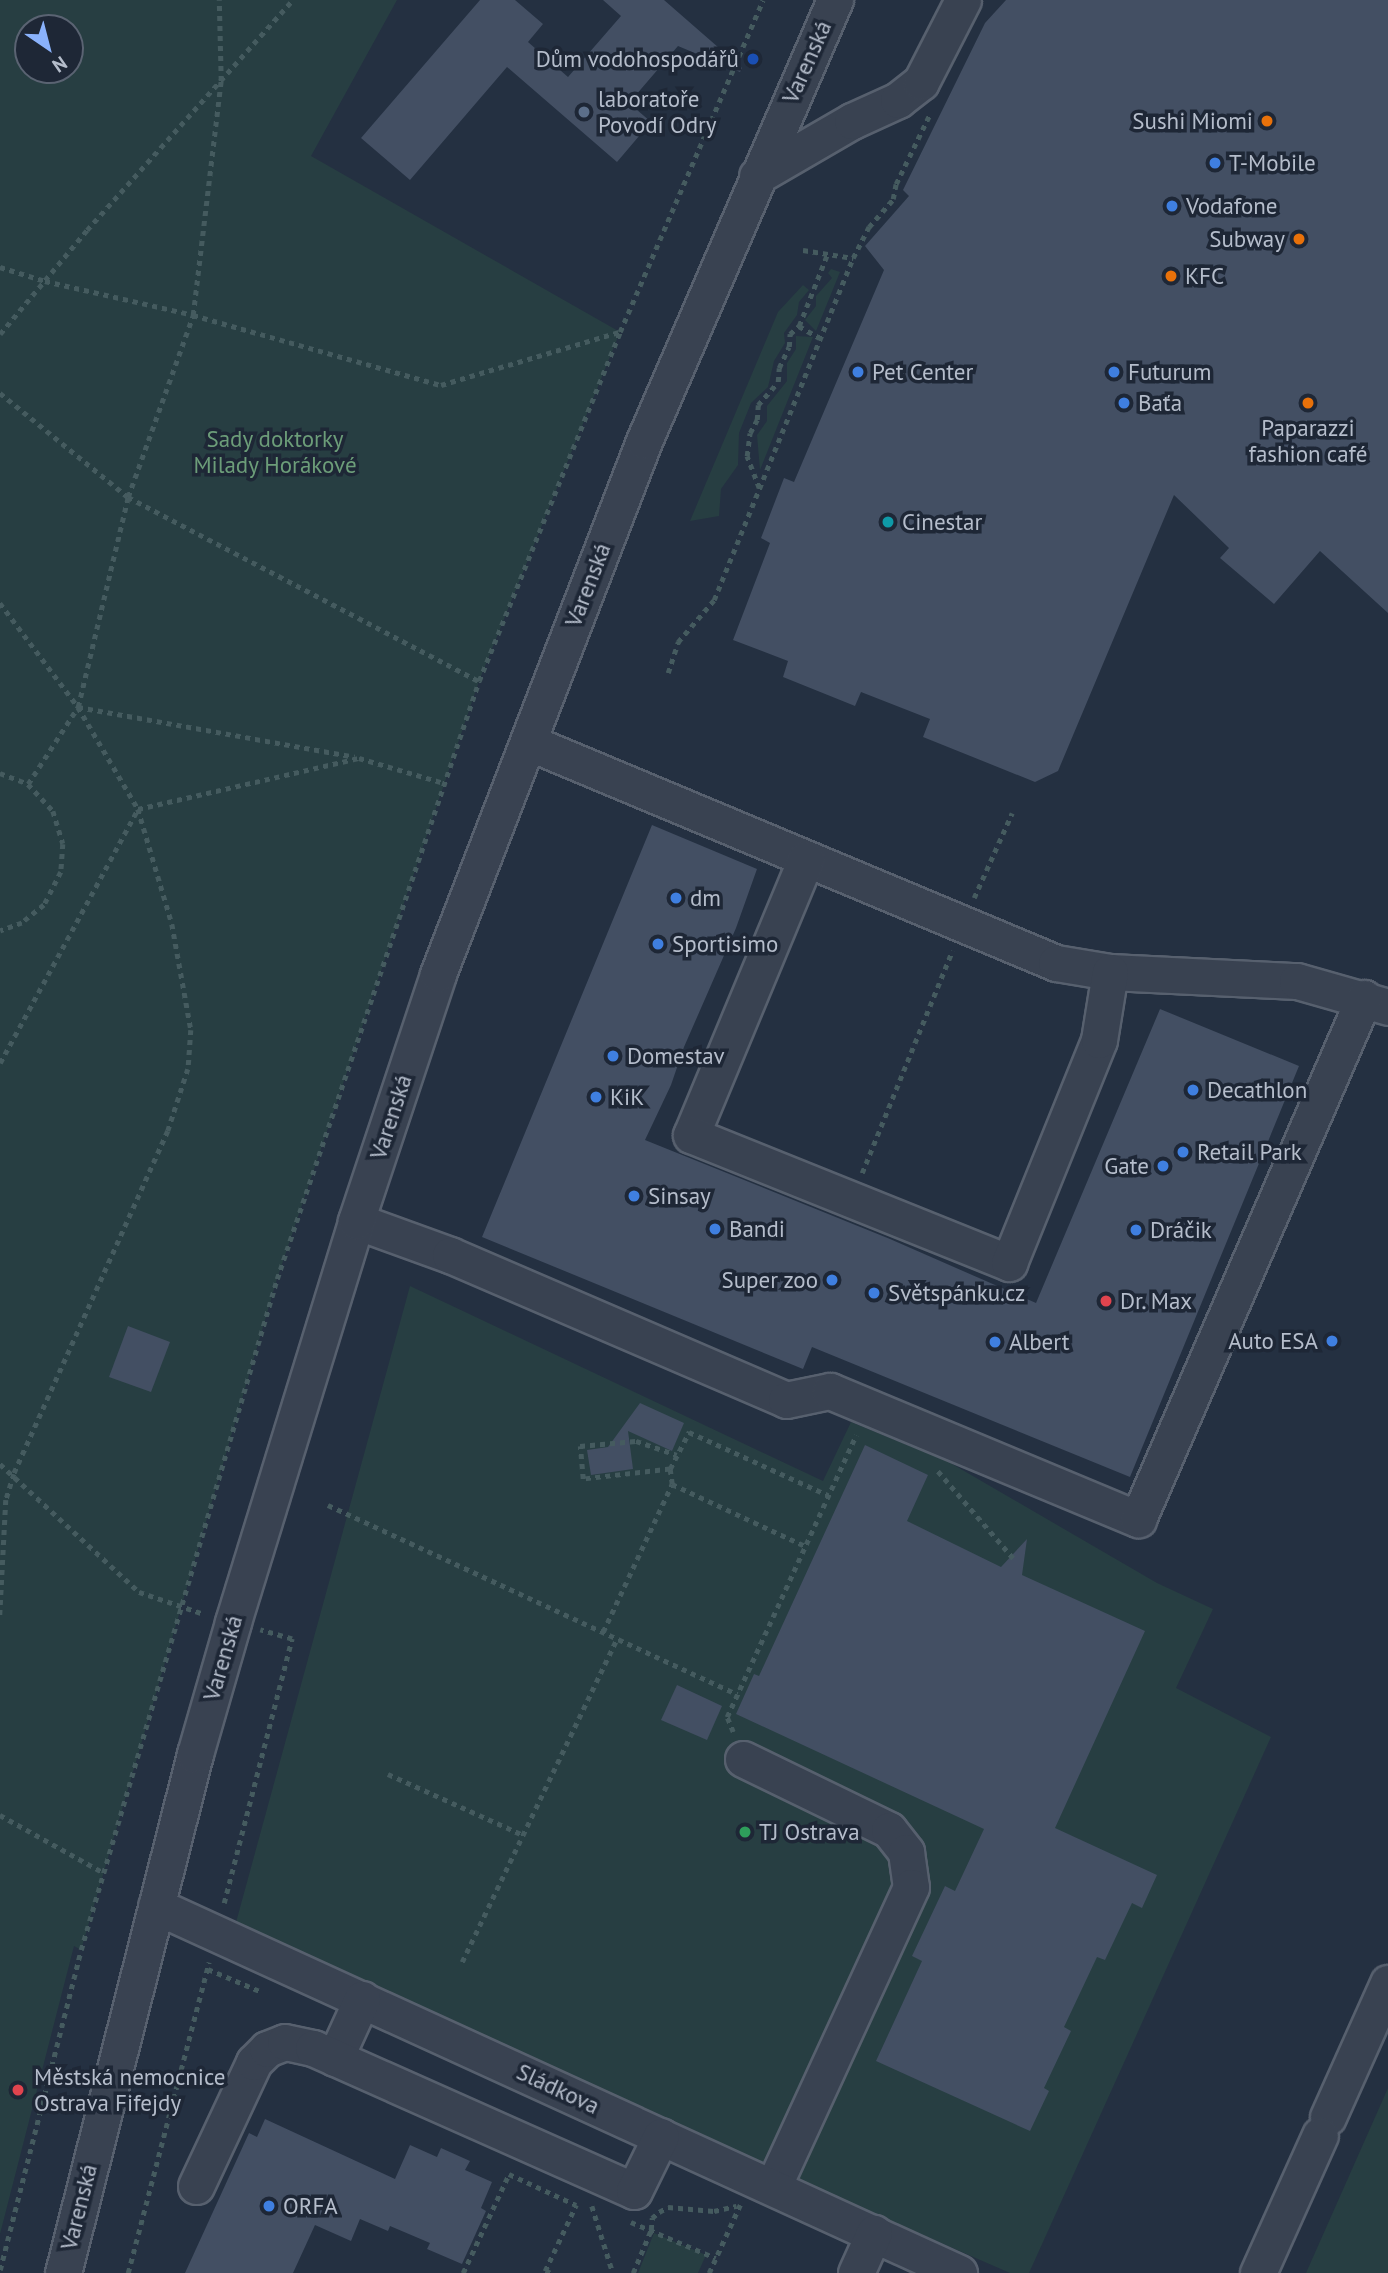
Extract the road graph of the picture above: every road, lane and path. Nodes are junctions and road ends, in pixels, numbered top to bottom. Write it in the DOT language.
graph roads {
  1 [pos="219,0"];
  2 [pos="293,0"];
  3 [pos="764,0"];
  4 [pos="835,0"];
  5 [pos="964,0"];
  6 [pos="220,81"];
  7 [pos="937,102"];
  8 [pos="757,176"];
  9 [pos="870,227"];
  10 [pos="876,234"];
  11 [pos="803,250"];
  12 [pos="827,255"];
  13 [pos="853,258"];
  14 [pos="0,267"];
  15 [pos="45,281"];
  16 [pos="193,316"];
  17 [pos="799,326"];
  18 [pos="620,332"];
  19 [pos="0,334"];
  20 [pos="820,338"];
  21 [pos="0,393"];
  22 [pos="760,488"];
  23 [pos="128,497"];
  24 [pos="0,603"];
  25 [pos="668,673"];
  26 [pos="479,681"];
  27 [pos="78,707"];
  28 [pos="528,742"];
  29 [pos="359,758"];
  30 [pos="0,773"];
  31 [pos="444,783"];
  32 [pos="28,784"];
  33 [pos="138,809"];
  34 [pos="1012,813"];
  35 [pos="807,859"];
  36 [pos="962,925"];
  37 [pos="0,931"];
  38 [pos="1110,972"];
  39 [pos="1376,1003"];
  40 [pos="0,1063"];
  41 [pos="851,1200"];
  42 [pos="356,1221"];
  43 [pos="869,1437"];
  44 [pos="677,1455"];
  45 [pos="0,1464"];
  46 [pos="670,1469"];
  47 [pos="936,1469"];
  48 [pos="15,1474"];
  49 [pos="671,1484"];
  50 [pos="828,1495"];
  51 [pos="6,1500"];
  52 [pos="328,1505"];
  53 [pos="0,1506"];
  54 [pos="805,1546"];
  55 [pos="1014,1559"];
  56 [pos="179,1606"];
  57 [pos="0,1616"];
  58 [pos="233,1622"];
  59 [pos="603,1632"];
  60 [pos="617,1638"];
  61 [pos="737,1693"];
  62 [pos="743,1759"];
  63 [pos="388,1774"];
  64 [pos="0,1815"];
  65 [pos="523,1835"];
  66 [pos="104,1873"];
  67 [pos="156,1906"];
  68 [pos="216,1933"];
  69 [pos="462,1962"];
  70 [pos="1388,1983"];
  71 [pos="362,1999"];
  72 [pos="335,2058"];
  73 [pos="661,2136"];
  74 [pos="196,2186"];
  75 [pos="590,2187"];
  76 [pos="773,2187"];
  77 [pos="576,2206"];
  78 [pos="603,2210"];
  79 [pos="627,2220"];
  80 [pos="651,2231"];
  81 [pos="874,2233"];
  82 [pos="716,2258"];
  83 [pos="0,2270"];
  84 [pos="63,2273"];
  85 [pos="128,2273"];
  86 [pos="463,2273"];
  87 [pos="550,2273"];
  88 [pos="613,2273"];
  89 [pos="633,2273"];
  90 [pos="709,2273"];
  91 [pos="856,2273"];
  92 [pos="959,2273"];
  93 [pos="1258,2273"];
  1 -- 6 [label="path"];
  2 -- 6 [label="path"];
  3 -- 18 [label="path"];
  4 -- 8 [label="street, Varenská"];
  5 -- 8 [label="street"];
  6 -- 15 [label="path"];
  6 -- 16 [label="path"];
  7 -- 9 [label="path"];
  8 -- 28 [label="street, Varenská"];
  9 -- 10 [label="path"];
  9 -- 13 [label="path"];
  11 -- 12 [label="path"];
  12 -- 13 [label="path"];
  12 -- 17 [label="path"];
  13 -- 20 [label="path"];
  14 -- 15 [label="path"];
  15 -- 16 [label="path"];
  15 -- 19 [label="path"];
  16 -- 18 [label="path"];
  16 -- 23 [label="path"];
  17 -- 20 [label="path"];
  17 -- 22 [label="path"];
  18 -- 26 [label="path"];
  20 -- 22 [label="path"];
  21 -- 23 [label="path"];
  22 -- 25 [label="path"];
  23 -- 26 [label="path"];
  23 -- 27 [label="path"];
  24 -- 27 [label="path"];
  26 -- 31 [label="path"];
  27 -- 29 [label="path"];
  27 -- 32 [label="path"];
  27 -- 33 [label="path"];
  28 -- 35 [label="street"];
  28 -- 42 [label="street, Varenská"];
  29 -- 31 [label="path"];
  29 -- 33 [label="path"];
  30 -- 32 [label="path"];
  31 -- 56 [label="path"];
  32 -- 37 [label="path"];
  33 -- 40 [label="path"];
  33 -- 48 [label="path"];
  34 -- 36 [label="path"];
  35 -- 36 [label="street"];
  35 -- 41 [label="street"];
  36 -- 38 [label="street"];
  36 -- 41 [label="path"];
  38 -- 39 [label="street"];
  38 -- 41 [label="street"];
  39 -- 42 [label="street"];
  42 -- 58 [label="street, Varenská"];
  43 -- 50 [label="path"];
  44 -- 46 [label="path"];
  44 -- 46 [label="path"];
  44 -- 50 [label="path"];
  45 -- 48 [label="path"];
  46 -- 49 [label="path"];
  47 -- 55 [label="path"];
  48 -- 51 [label="path"];
  48 -- 56 [label="path"];
  49 -- 54 [label="path"];
  49 -- 59 [label="path"];
  50 -- 54 [label="path"];
  51 -- 53 [label="path"];
  51 -- 57 [label="path"];
  52 -- 59 [label="path"];
  54 -- 61 [label="path"];
  56 -- 58 [label="path"];
  56 -- 66 [label="path"];
  58 -- 67 [label="street, Varenská"];
  58 -- 68 [label="path"];
  59 -- 60 [label="path"];
  60 -- 61 [label="path"];
  60 -- 65 [label="path"];
  61 -- 62 [label="path"];
  62 -- 76 [label="street"];
  63 -- 65 [label="path"];
  64 -- 66 [label="path"];
  65 -- 69 [label="path"];
  66 -- 83 [label="path"];
  67 -- 68 [label="street, Sládkova"];
  67 -- 84 [label="street, Varenská"];
  68 -- 71 [label="street, Sládkova"];
  68 -- 85 [label="path"];
  70 -- 93 [label="street"];
  71 -- 72 [label="street"];
  71 -- 73 [label="street, Sládkova"];
  72 -- 74 [label="street"];
  72 -- 75 [label="street"];
  73 -- 75 [label="street"];
  73 -- 76 [label="street, Sládkova"];
  75 -- 77 [label="path"];
  75 -- 78 [label="path"];
  75 -- 88 [label="path"];
  76 -- 81 [label="street, Sládkova"];
  77 -- 86 [label="path"];
  77 -- 87 [label="path"];
  79 -- 80 [label="path"];
  80 -- 82 [label="path"];
  80 -- 82 [label="path"];
  80 -- 89 [label="path"];
  81 -- 91 [label="street"];
  81 -- 92 [label="street, Sládkova"];
  82 -- 90 [label="path"];
}
